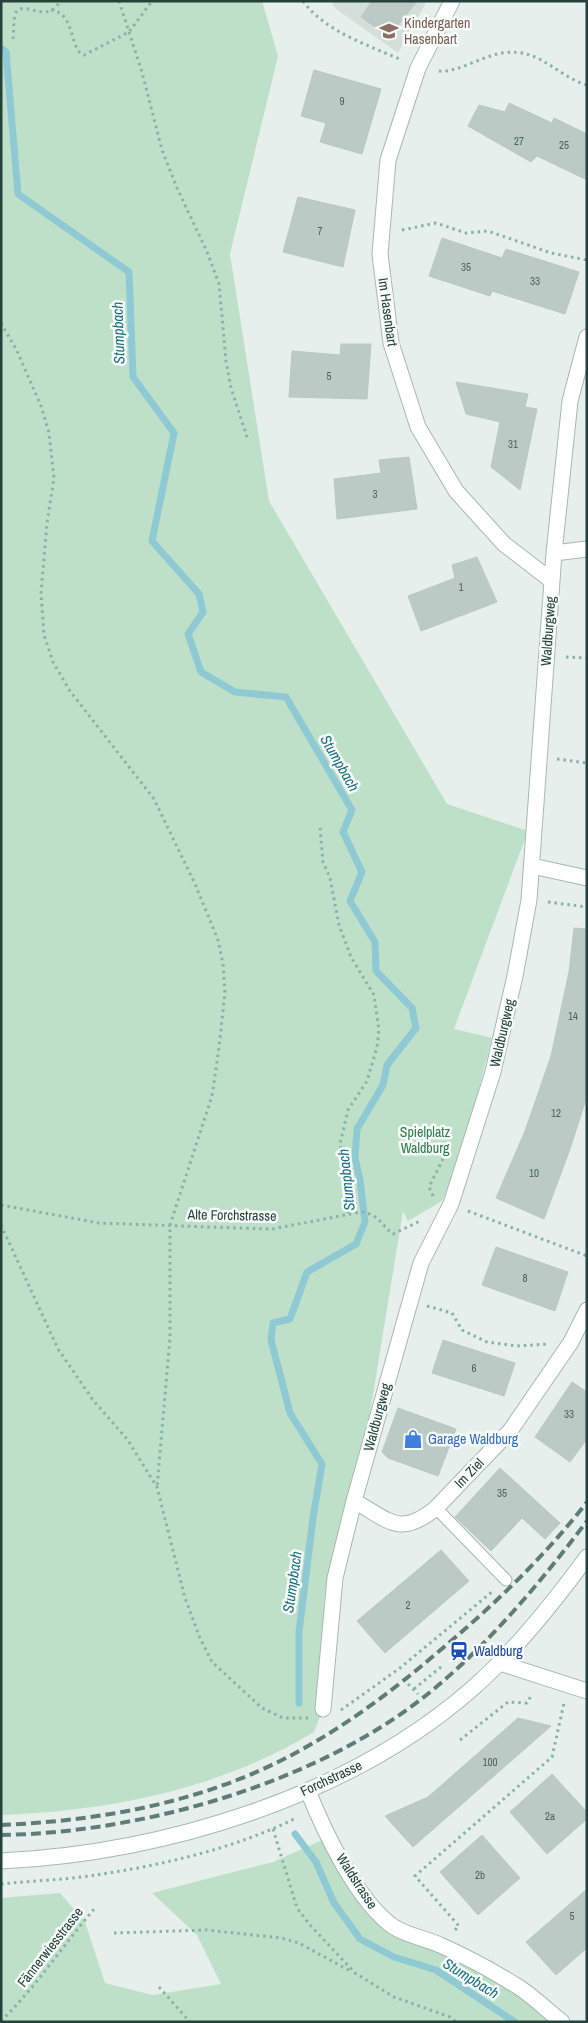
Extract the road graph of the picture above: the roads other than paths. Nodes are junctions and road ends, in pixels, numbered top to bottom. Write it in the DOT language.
graph roads {
  1 [pos="452,1"];
  2 [pos="587,337"];
  3 [pos="587,549"];
  4 [pos="554,553"];
  5 [pos="552,581"];
  6 [pos="532,866"];
  7 [pos="587,878"];
  8 [pos="587,1310"];
  9 [pos="354,1501"];
  10 [pos="436,1508"];
  11 [pos="587,1557"];
  12 [pos="506,1580"];
  13 [pos="500,1663"];
  14 [pos="587,1691"];
  15 [pos="323,1709"];
  16 [pos="308,1791"];
  17 [pos="1,1861"];
  18 [pos="562,2022"];
  1 -- 5 [label="street, Im Hasenbart"];
  2 -- 4 [label="street, Waldburgweg"];
  3 -- 4 [label="street"];
  4 -- 5 [label="street, Waldburgweg"];
  5 -- 6 [label="street, Waldburgweg"];
  6 -- 7 [label="street"];
  6 -- 9 [label="street, Waldburgweg"];
  8 -- 10 [label="street, Im Ziel"];
  9 -- 10 [label="street, Im Ziel"];
  9 -- 15 [label="street, Waldburgweg"];
  10 -- 12 [label="lane"];
  11 -- 13 [label="street, Forchstrasse"];
  13 -- 14 [label="street"];
  13 -- 16 [label="street, Forchstrasse"];
  16 -- 17 [label="street, Forchstrasse"];
  16 -- 18 [label="street, Waldstrasse"];
}
